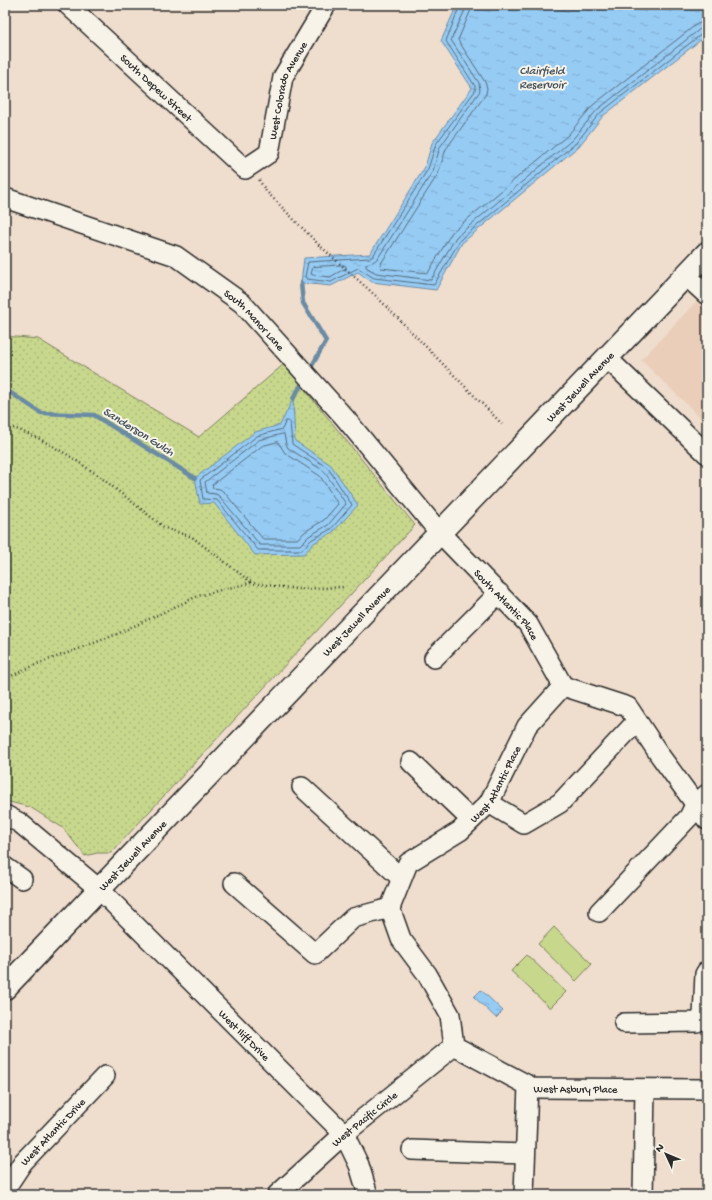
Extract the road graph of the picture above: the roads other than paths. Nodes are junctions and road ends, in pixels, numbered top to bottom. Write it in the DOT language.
graph roads {
  1 [pos="68,5"];
  2 [pos="326,5"];
  3 [pos="247,168"];
  4 [pos="5,198"];
  5 [pos="707,252"];
  6 [pos="686,275"];
  7 [pos="707,295"];
  8 [pos="607,358"];
  9 [pos="707,454"];
  10 [pos="439,532"];
  11 [pos="499,593"];
  12 [pos="434,658"];
  13 [pos="563,686"];
  14 [pos="637,720"];
  15 [pos="411,762"];
  16 [pos="302,787"];
  17 [pos="489,803"];
  18 [pos="703,809"];
  19 [pos="5,816"];
  20 [pos="471,820"];
  21 [pos="5,867"];
  22 [pos="401,878"];
  23 [pos="22,879"];
  24 [pos="234,883"];
  25 [pos="99,890"];
  26 [pos="390,908"];
  27 [pos="599,912"];
  28 [pos="707,971"];
  29 [pos="5,988"];
  30 [pos="705,1017"];
  31 [pos="624,1023"];
  32 [pos="454,1046"];
  33 [pos="105,1076"];
  34 [pos="528,1085"];
  35 [pos="645,1089"];
  36 [pos="707,1089"];
  37 [pos="344,1134"];
  38 [pos="412,1150"];
  39 [pos="525,1154"];
  40 [pos="5,1189"];
  41 [pos="278,1195"];
  42 [pos="368,1195"];
  43 [pos="524,1195"];
  44 [pos="642,1195"];
  1 -- 3 [label="street, South Depew Street"];
  2 -- 3 [label="street, West Colorado Avenue"];
  4 -- 10 [label="street, South Manor Lane"];
  5 -- 6 [label="main road, West Jewell Avenue"];
  6 -- 7 [label="street"];
  6 -- 8 [label="main road, West Jewell Avenue"];
  8 -- 9 [label="street"];
  8 -- 10 [label="main road, West Jewell Avenue"];
  10 -- 11 [label="street, South Atlantic Place"];
  10 -- 25 [label="main road, West Jewell Avenue"];
  11 -- 12 [label="street"];
  11 -- 13 [label="street, South Atlantic Place"];
  13 -- 14 [label="street"];
  13 -- 17 [label="street, West Atlantic Place"];
  14 -- 17 [label="street"];
  14 -- 18 [label="street"];
  15 -- 20 [label="street"];
  16 -- 22 [label="street"];
  17 -- 20 [label="street, West Atlantic Place"];
  18 -- 27 [label="street"];
  19 -- 25 [label="street, West Iliff Drive"];
  20 -- 22 [label="street, West Atlantic Place"];
  21 -- 23 [label="street"];
  22 -- 26 [label="street, West Atlantic Place"];
  24 -- 26 [label="street"];
  25 -- 29 [label="main road, West Jewell Avenue"];
  25 -- 37 [label="street, West Iliff Drive"];
  26 -- 32 [label="street"];
  28 -- 30 [label="street"];
  30 -- 31 [label="street"];
  32 -- 34 [label="street, West Asbury Place"];
  32 -- 37 [label="street, West Pacific Circle"];
  33 -- 40 [label="street, West Atlantic Drive"];
  34 -- 35 [label="street, West Asbury Place"];
  34 -- 39 [label="street"];
  35 -- 36 [label="street, West Asbury Place"];
  35 -- 44 [label="street"];
  37 -- 41 [label="street, West Pacific Circle"];
  37 -- 42 [label="street, West Iliff Drive"];
  38 -- 39 [label="street"];
  39 -- 43 [label="street"];
}
